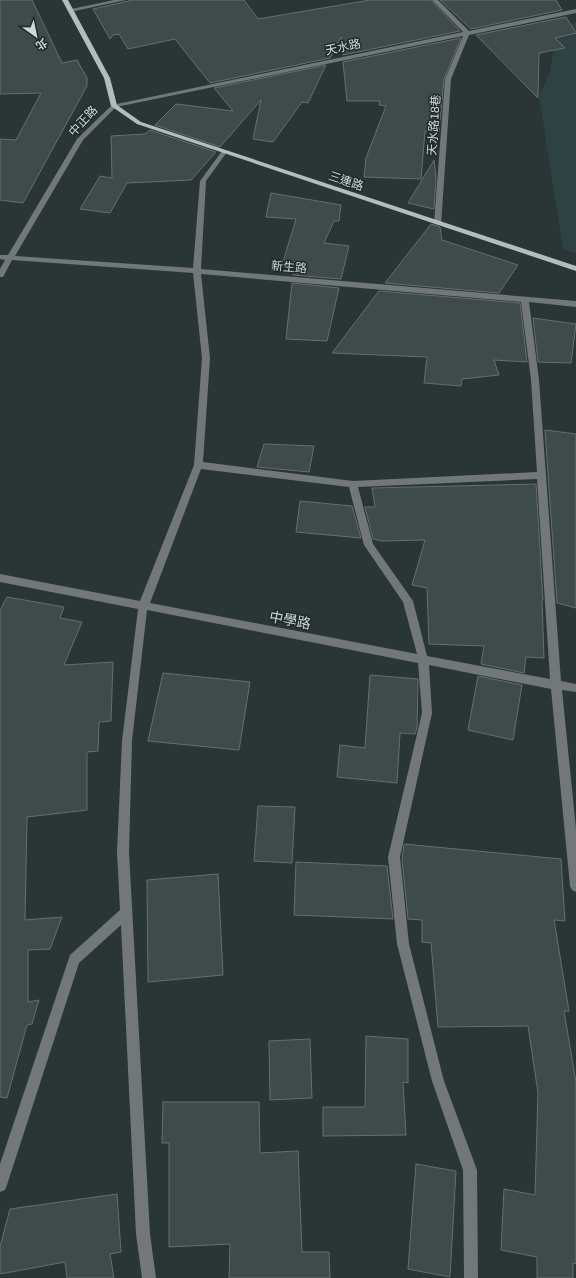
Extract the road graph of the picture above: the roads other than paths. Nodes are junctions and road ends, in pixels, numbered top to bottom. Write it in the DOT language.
graph roads {
  1 [pos="65,0"];
  2 [pos="122,0"];
  3 [pos="435,0"];
  4 [pos="70,10"];
  5 [pos="576,11"];
  6 [pos="467,33"];
  7 [pos="114,106"];
  8 [pos="224,152"];
  9 [pos="438,223"];
  10 [pos="10,256"];
  11 [pos="0,257"];
  12 [pos="576,269"];
  13 [pos="197,271"];
  14 [pos="0,274"];
  15 [pos="525,300"];
  16 [pos="576,304"];
  17 [pos="198,465"];
  18 [pos="542,475"];
  19 [pos="353,484"];
  20 [pos="0,578"];
  21 [pos="143,607"];
  22 [pos="423,659"];
  23 [pos="556,685"];
  24 [pos="576,688"];
  25 [pos="576,886"];
  26 [pos="126,913"];
  27 [pos="0,1185"];
  28 [pos="149,1278"];
  29 [pos="471,1278"];
  1 -- 4 [label="main road, 中正路"];
  2 -- 4 [label="street"];
  3 -- 6 [label="street"];
  4 -- 7 [label="main road, 中正路"];
  5 -- 6 [label="street, 天水路"];
  6 -- 7 [label="street, 天水路"];
  6 -- 9 [label="street, 天水路18巷"];
  7 -- 8 [label="main road, 三連路"];
  7 -- 10 [label="street, 中正路"];
  8 -- 9 [label="main road, 三連路"];
  8 -- 13 [label="street"];
  9 -- 12 [label="main road, 三連路"];
  10 -- 11 [label="street, 新生路"];
  10 -- 13 [label="street, 新生路"];
  10 -- 14 [label="street, 中正路"];
  13 -- 15 [label="street, 新生路"];
  13 -- 17 [label="street"];
  15 -- 16 [label="street, 新生路"];
  15 -- 18 [label="street"];
  17 -- 19 [label="street"];
  17 -- 21 [label="street"];
  18 -- 19 [label="street"];
  18 -- 23 [label="street"];
  19 -- 22 [label="street"];
  20 -- 21 [label="street, 中學路"];
  21 -- 22 [label="street, 中學路"];
  21 -- 26 [label="street"];
  22 -- 23 [label="street, 中學路"];
  22 -- 29 [label="street"];
  23 -- 24 [label="street, 中學路"];
  23 -- 25 [label="street"];
  26 -- 27 [label="street"];
  26 -- 28 [label="street"];
}
